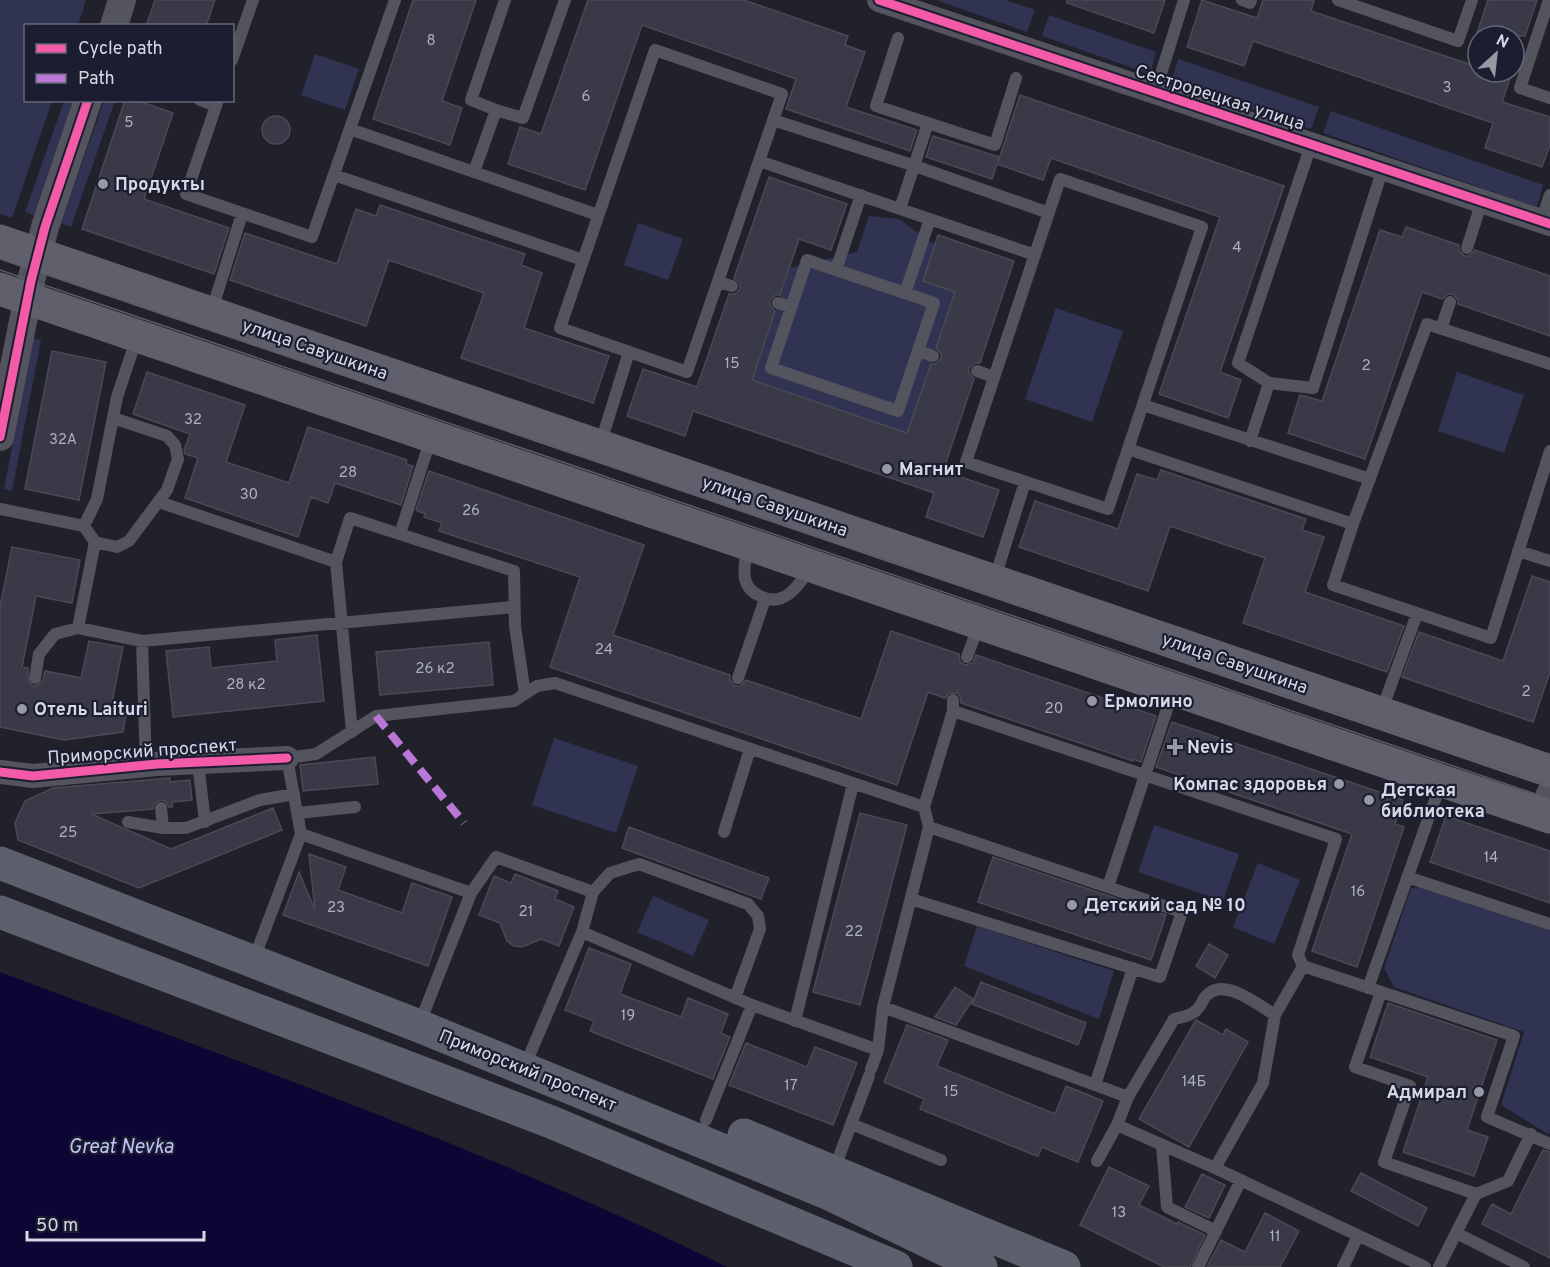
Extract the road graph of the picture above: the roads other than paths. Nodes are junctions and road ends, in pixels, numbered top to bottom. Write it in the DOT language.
graph roads {
  1 [pos="122,0"];
  2 [pos="253,0"];
  3 [pos="394,0"];
  4 [pos="505,0"];
  5 [pos="565,0"];
  6 [pos="879,0"];
  7 [pos="1184,0"];
  8 [pos="1242,0"];
  9 [pos="1251,0"];
  10 [pos="1338,0"];
  11 [pos="1472,0"];
  12 [pos="1549,0"];
  13 [pos="115,24"];
  14 [pos="898,38"];
  15 [pos="234,54"];
  16 [pos="1016,78"];
  17 [pos="1155,93"];
  18 [pos="1550,98"];
  19 [pos="87,102"];
  20 [pos="217,103"];
  21 [pos="496,110"];
  22 [pos="773,120"];
  23 [pos="928,123"];
  24 [pos="350,129"];
  25 [pos="1311,145"];
  26 [pos="759,160"];
  27 [pos="915,166"];
  28 [pos="1383,168"];
  29 [pos="474,172"];
  30 [pos="334,175"];
  31 [pos="861,195"];
  32 [pos="1550,195"];
  33 [pos="1482,201"];
  34 [pos="900,209"];
  35 [pos="1049,213"];
  36 [pos="242,214"];
  37 [pos="598,215"];
  38 [pos="930,219"];
  39 [pos="1546,222"];
  40 [pos="0,241"];
  41 [pos="1467,248"];
  42 [pos="38,254"];
  43 [pos="1035,255"];
  44 [pos="583,261"];
  45 [pos="836,270"];
  46 [pos="718,282"];
  47 [pos="732,286"];
  48 [pos="14,293"];
  49 [pos="905,293"];
  50 [pos="1450,302"];
  51 [pos="778,303"];
  52 [pos="792,307"];
  53 [pos="211,314"];
  54 [pos="1441,328"];
  55 [pos="137,336"];
  56 [pos="918,351"];
  57 [pos="629,352"];
  58 [pos="933,356"];
  59 [pos="1550,364"];
  60 [pos="977,371"];
  61 [pos="994,377"];
  62 [pos="1269,382"];
  63 [pos="1143,405"];
  64 [pos="113,418"];
  65 [pos="432,436"];
  66 [pos="0,437"];
  67 [pos="1251,441"];
  68 [pos="599,446"];
  69 [pos="1128,449"];
  70 [pos="1550,451"];
  71 [pos="1370,479"];
  72 [pos="1025,482"];
  73 [pos="159,501"];
  74 [pos="0,509"];
  75 [pos="1353,524"];
  76 [pos="84,526"];
  77 [pos="400,534"];
  78 [pos="95,542"];
  79 [pos="747,544"];
  80 [pos="1518,551"];
  81 [pos="1550,561"];
  82 [pos="336,562"];
  83 [pos="811,566"];
  84 [pos="994,581"];
  85 [pos="765,599"];
  86 [pos="514,607"];
  87 [pos="1417,614"];
  88 [pos="341,623"];
  89 [pos="979,623"];
  90 [pos="78,628"];
  91 [pos="142,641"];
  92 [pos="967,657"];
  93 [pos="35,678"];
  94 [pos="738,678"];
  95 [pos="1173,690"];
  96 [pos="525,694"];
  97 [pos="1381,713"];
  98 [pos="722,726"];
  99 [pos="352,732"];
  100 [pos="717,738"];
  101 [pos="750,749"];
  102 [pos="287,758"];
  103 [pos="198,763"];
  104 [pos="154,768"];
  105 [pos="1550,771"];
  106 [pos="0,772"];
  107 [pos="1145,774"];
  108 [pos="1442,782"];
  109 [pos="853,784"];
  110 [pos="294,794"];
  111 [pos="355,807"];
  112 [pos="924,807"];
  113 [pos="161,808"];
  114 [pos="1548,808"];
  115 [pos="298,813"];
  116 [pos="128,822"];
  117 [pos="205,822"];
  118 [pos="929,827"];
  119 [pos="163,828"];
  120 [pos="724,832"];
  121 [pos="302,834"];
  122 [pos="0,863"];
  123 [pos="1407,877"];
  124 [pos="1108,887"];
  125 [pos="593,892"];
  126 [pos="471,893"];
  127 [pos="911,899"];
  128 [pos="0,912"];
  129 [pos="1550,924"];
  130 [pos="582,932"];
  131 [pos="253,962"];
  132 [pos="1303,966"];
  133 [pos="1133,968"];
  134 [pos="1368,988"];
  135 [pos="1381,992"];
  136 [pos="735,998"];
  137 [pos="752,1005"];
  138 [pos="883,1007"];
  139 [pos="1275,1015"];
  140 [pos="795,1021"];
  141 [pos="419,1026"];
  142 [pos="878,1050"];
  143 [pos="523,1069"];
  144 [pos="1095,1085"];
  145 [pos="1128,1097"];
  146 [pos="610,1104"];
  147 [pos="706,1120"];
  148 [pos="851,1124"];
  149 [pos="1117,1125"];
  150 [pos="1532,1134"];
  151 [pos="1550,1144"];
  152 [pos="1162,1145"];
  153 [pos="941,1160"];
  154 [pos="1097,1161"];
  155 [pos="1215,1168"];
  156 [pos="834,1170"];
  157 [pos="1241,1180"];
  158 [pos="1476,1194"];
  159 [pos="1216,1231"];
  160 [pos="1456,1233"];
  161 [pos="1358,1236"];
  162 [pos="827,1238"];
  163 [pos="874,1267"];
  164 [pos="896,1267"];
  165 [pos="981,1267"];
  166 [pos="1064,1267"];
  167 [pos="1198,1267"];
  168 [pos="1343,1267"];
  169 [pos="1425,1267"];
  170 [pos="1439,1267"];
  171 [pos="1524,1267"];
  1 -- 13 [label="street"];
  2 -- 15 [label="lane"];
  3 -- 24 [label="lane"];
  4 -- 21 [label="lane"];
  5 -- 21 [label="lane"];
  6 -- 17 [label="street, Сестрорецкая улица"];
  7 -- 17 [label="lane"];
  8 -- 9 [label="lane"];
  10 -- 11 [label="lane"];
  12 -- 18 [label="lane"];
  14 -- 23 [label="lane"];
  16 -- 23 [label="lane"];
  17 -- 25 [label="street, Сестрорецкая улица"];
  19 -- 42 [label="street"];
  20 -- 36 [label="lane"];
  21 -- 29 [label="lane"];
  22 -- 26 [label="lane"];
  22 -- 27 [label="lane"];
  22 -- 37 [label="lane"];
  23 -- 27 [label="lane"];
  24 -- 29 [label="lane"];
  24 -- 30 [label="lane"];
  25 -- 28 [label="street, Сестрорецкая улица"];
  25 -- 62 [label="lane"];
  26 -- 31 [label="lane"];
  26 -- 46 [label="lane"];
  27 -- 34 [label="lane"];
  27 -- 35 [label="lane"];
  28 -- 33 [label="street, Сестрорецкая улица"];
  28 -- 62 [label="lane"];
  29 -- 37 [label="lane"];
  30 -- 36 [label="lane"];
  30 -- 44 [label="lane"];
  31 -- 34 [label="lane"];
  31 -- 45 [label="lane"];
  32 -- 39 [label="lane"];
  33 -- 39 [label="street, Сестрорецкая улица"];
  33 -- 41 [label="lane"];
  34 -- 38 [label="lane"];
  35 -- 43 [label="lane"];
  35 -- 63 [label="lane"];
  36 -- 53 [label="lane"];
  37 -- 44 [label="lane"];
  38 -- 43 [label="lane"];
  38 -- 49 [label="lane"];
  40 -- 42 [label="main road, улица Савушкина"];
  42 -- 48 [label="street"];
  42 -- 53 [label="main road, улица Савушкина"];
  43 -- 61 [label="lane"];
  44 -- 57 [label="lane"];
  45 -- 49 [label="lane"];
  45 -- 52 [label="lane"];
  46 -- 47 [label="lane"];
  46 -- 57 [label="lane"];
  48 -- 55 [label="main road"];
  48 -- 66 [label="street"];
  49 -- 56 [label="lane"];
  50 -- 54 [label="lane"];
  51 -- 52 [label="lane"];
  52 -- 56 [label="lane"];
  53 -- 68 [label="main road, улица Савушкина"];
  54 -- 59 [label="lane"];
  54 -- 71 [label="lane"];
  55 -- 64 [label="lane"];
  55 -- 65 [label="main road"];
  56 -- 58 [label="lane"];
  57 -- 68 [label="lane"];
  60 -- 61 [label="lane"];
  61 -- 72 [label="lane"];
  62 -- 67 [label="lane"];
  63 -- 67 [label="lane"];
  63 -- 69 [label="lane"];
  64 -- 73 [label="lane"];
  64 -- 76 [label="lane"];
  65 -- 77 [label="lane"];
  65 -- 79 [label="main road"];
  67 -- 71 [label="lane"];
  68 -- 84 [label="main road, улица Савушкина"];
  69 -- 72 [label="lane"];
  69 -- 75 [label="lane"];
  70 -- 80 [label="lane"];
  71 -- 75 [label="lane"];
  72 -- 84 [label="lane"];
  73 -- 78 [label="lane"];
  73 -- 82 [label="lane"];
  74 -- 76 [label="lane"];
  75 -- 87 [label="lane"];
  76 -- 78 [label="lane"];
  77 -- 82 [label="lane"];
  77 -- 86 [label="lane"];
  78 -- 90 [label="lane"];
  79 -- 83 [label="main road"];
  79 -- 85 [label="lane"];
  80 -- 81 [label="lane"];
  80 -- 87 [label="lane"];
  82 -- 88 [label="lane"];
  83 -- 85 [label="lane"];
  83 -- 89 [label="main road"];
  84 -- 97 [label="main road, улица Савушкина"];
  85 -- 94 [label="lane"];
  86 -- 88 [label="lane"];
  86 -- 96 [label="lane"];
  87 -- 97 [label="lane"];
  88 -- 91 [label="lane"];
  88 -- 99 [label="lane"];
  89 -- 92 [label="lane"];
  89 -- 95 [label="main road"];
  90 -- 91 [label="lane"];
  90 -- 93 [label="lane"];
  91 -- 104 [label="lane"];
  95 -- 107 [label="lane"];
  95 -- 108 [label="main road"];
  96 -- 99 [label="lane"];
  96 -- 100 [label="lane"];
  97 -- 105 [label="main road, улица Савушкина"];
  98 -- 100 [label="lane"];
  99 -- 102 [label="lane"];
  100 -- 101 [label="lane"];
  101 -- 109 [label="lane"];
  101 -- 120 [label="lane"];
  102 -- 103 [label="street, Приморский проспект"];
  102 -- 110 [label="lane"];
  103 -- 104 [label="street, Приморский проспект"];
  103 -- 117 [label="lane"];
  104 -- 106 [label="street, Приморский проспект"];
  107 -- 112 [label="lane"];
  107 -- 124 [label="lane"];
  107 -- 132 [label="lane"];
  108 -- 114 [label="main road"];
  108 -- 123 [label="lane"];
  109 -- 112 [label="lane"];
  109 -- 140 [label="lane"];
  110 -- 115 [label="lane"];
  110 -- 117 [label="lane"];
  111 -- 115 [label="lane"];
  112 -- 118 [label="lane"];
  113 -- 119 [label="lane"];
  115 -- 121 [label="lane"];
  116 -- 119 [label="lane"];
  117 -- 119 [label="lane"];
  118 -- 124 [label="lane"];
  118 -- 127 [label="lane"];
  121 -- 126 [label="lane"];
  121 -- 131 [label="lane"];
  122 -- 131 [label="main road, Приморский проспект"];
  123 -- 129 [label="lane"];
  123 -- 134 [label="lane"];
  124 -- 133 [label="lane"];
  125 -- 126 [label="lane"];
  125 -- 130 [label="lane"];
  125 -- 136 [label="lane"];
  126 -- 141 [label="lane"];
  127 -- 133 [label="lane"];
  127 -- 138 [label="lane"];
  128 -- 162 [label="main road"];
  130 -- 136 [label="lane"];
  130 -- 143 [label="lane"];
  131 -- 141 [label="main road, Приморский проспект"];
  132 -- 134 [label="lane"];
  132 -- 139 [label="lane"];
  133 -- 144 [label="lane"];
  134 -- 135 [label="lane"];
  135 -- 150 [label="lane"];
  135 -- 158 [label="lane"];
  136 -- 137 [label="lane"];
  137 -- 140 [label="lane"];
  137 -- 147 [label="lane"];
  138 -- 142 [label="lane"];
  138 -- 144 [label="lane"];
  139 -- 145 [label="lane"];
  139 -- 155 [label="lane"];
  140 -- 142 [label="lane"];
  141 -- 143 [label="main road, Приморский проспект"];
  142 -- 148 [label="lane"];
  143 -- 146 [label="main road, Приморский проспект"];
  144 -- 145 [label="lane"];
  145 -- 149 [label="lane"];
  146 -- 147 [label="main road"];
  146 -- 165 [label="main road, Приморский проспект"];
  147 -- 156 [label="main road"];
  148 -- 153 [label="lane"];
  148 -- 156 [label="lane"];
  149 -- 152 [label="lane"];
  149 -- 154 [label="lane"];
  150 -- 151 [label="lane"];
  150 -- 158 [label="lane"];
  152 -- 155 [label="lane"];
  152 -- 159 [label="lane"];
  155 -- 157 [label="lane"];
  156 -- 166 [label="main road"];
  157 -- 159 [label="lane"];
  157 -- 161 [label="lane"];
  158 -- 160 [label="lane"];
  159 -- 167 [label="lane"];
  160 -- 170 [label="lane"];
  160 -- 171 [label="lane"];
  161 -- 168 [label="lane"];
  161 -- 169 [label="lane"];
  162 -- 163 [label="main road"];
  162 -- 164 [label="main road"];
}
